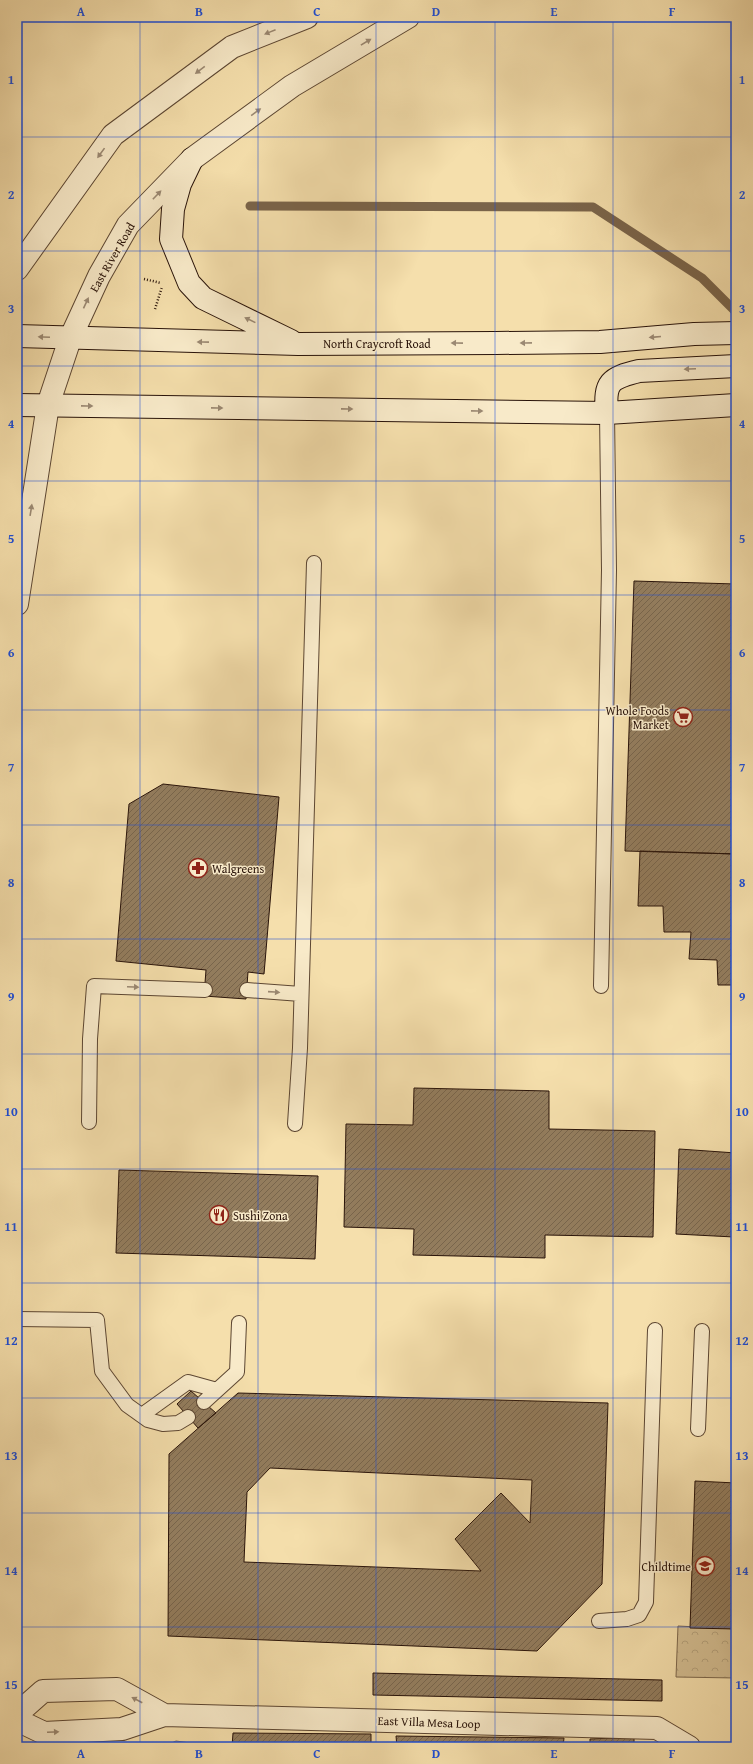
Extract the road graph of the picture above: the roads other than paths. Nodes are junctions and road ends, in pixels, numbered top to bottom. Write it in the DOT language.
graph roads {
  1 [pos="306,17"];
  2 [pos="408,17"];
  3 [pos="192,159"];
  4 [pos="17,269"];
  5 [pos="736,333"];
  6 [pos="17,336"];
  7 [pos="70,339"];
  8 [pos="298,344"];
  9 [pos="733,367"];
  10 [pos="17,405"];
  11 [pos="48,405"];
  12 [pos="736,405"];
  13 [pos="607,413"];
  14 [pos="314,563"];
  15 [pos="17,604"];
  16 [pos="601,986"];
  17 [pos="204,990"];
  18 [pos="247,990"];
  19 [pos="301,994"];
  20 [pos="89,1122"];
  21 [pos="295,1124"];
  22 [pos="17,1319"];
  23 [pos="240,1323"];
  24 [pos="655,1330"];
  25 [pos="702,1332"];
  26 [pos="217,1390"];
  27 [pos="204,1402"];
  28 [pos="142,1415"];
  29 [pos="188,1417"];
  30 [pos="698,1429"];
  31 [pos="599,1621"];
  32 [pos="17,1714"];
  33 [pos="164,1715"];
  34 [pos="17,1720"];
  35 [pos="689,1747"];
  1 -- 4 [label="street, one-way"];
  3 -- 2 [label="street, East River Road, one-way"];
  7 -- 3 [label="street, East River Road, one-way"];
  8 -- 3 [label="street, one-way"];
  5 -- 8 [label="street, North Craycroft Road, one-way"];
  7 -- 6 [label="street, North Craycroft Road, one-way"];
  8 -- 7 [label="street, North Craycroft Road, one-way"];
  7 -- 11 [label="street, East River Road"];
  9 -- 13 [label="street, one-way"];
  10 -- 11 [label="street"];
  11 -- 13 [label="street, one-way"];
  15 -- 11 [label="street, East River Road, one-way"];
  12 -- 13 [label="street"];
  13 -- 16 [label="lane"];
  14 -- 19 [label="lane"];
  20 -- 17 [label="lane, one-way"];
  18 -- 19 [label="lane, one-way"];
  19 -- 21 [label="lane"];
  22 -- 28 [label="lane"];
  23 -- 26 [label="lane"];
  24 -- 31 [label="lane"];
  25 -- 30 [label="lane"];
  26 -- 27 [label="lane"];
  26 -- 28 [label="lane"];
  28 -- 29 [label="lane"];
  33 -- 32 [label="street, one-way"];
  34 -- 33 [label="street, one-way"];
  33 -- 35 [label="street, East Villa Mesa Loop"];
}
